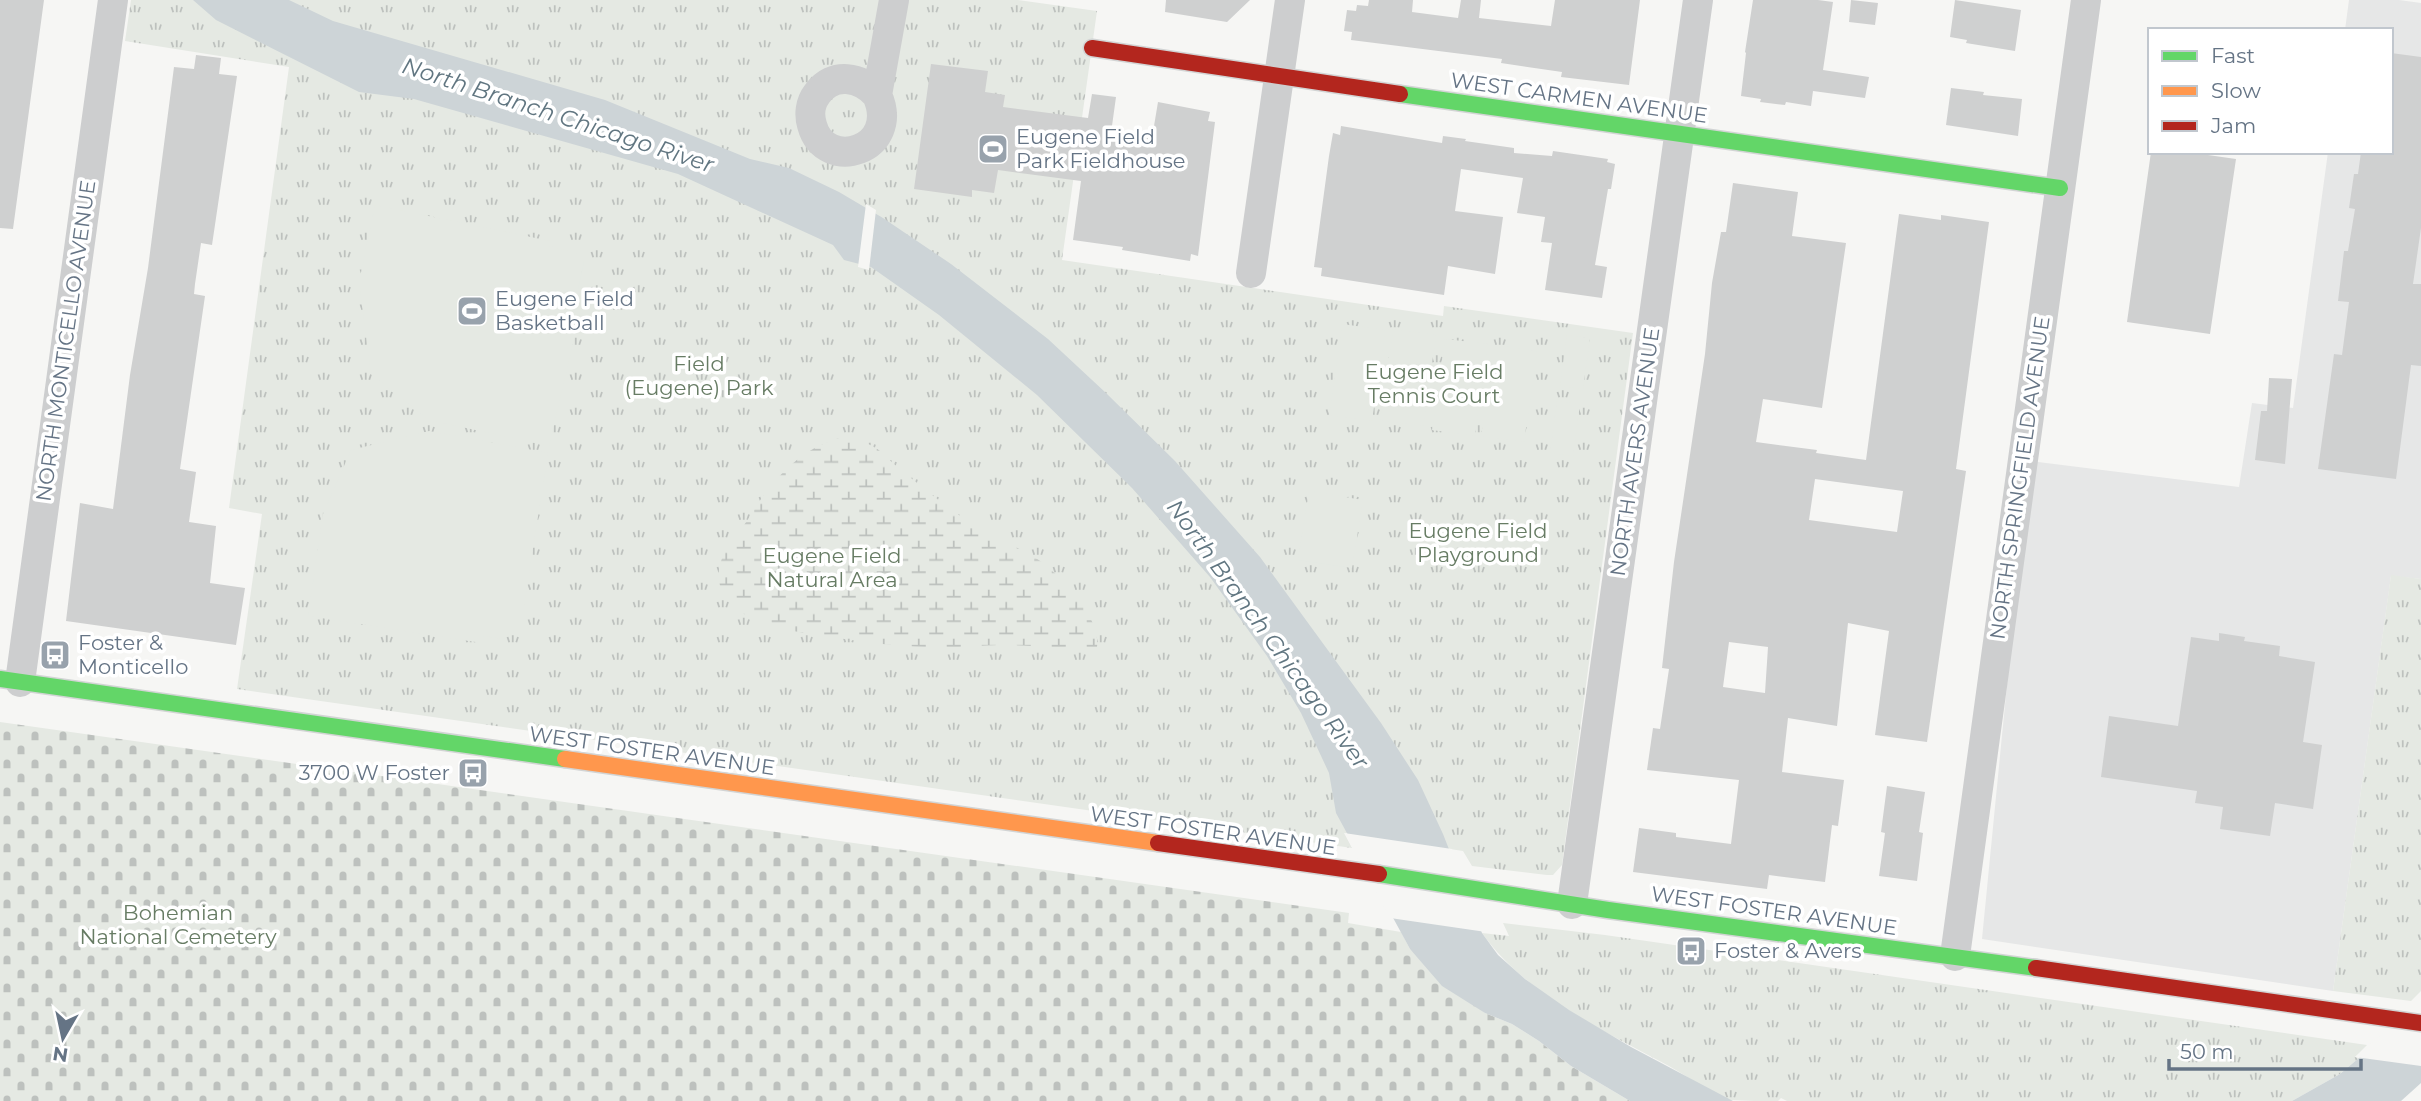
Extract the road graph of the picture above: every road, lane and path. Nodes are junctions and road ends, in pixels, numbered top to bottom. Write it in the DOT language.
graph roads {
  1 [pos="113,0"];
  2 [pos="894,0"];
  3 [pos="1290,0"];
  4 [pos="1698,0"];
  5 [pos="2086,0"];
  6 [pos="1092,48"];
  7 [pos="1280,77"];
  8 [pos="877,95"];
  9 [pos="1679,134"];
  10 [pos="2060,188"];
  11 [pos="1251,273"];
  12 [pos="10,680"];
  13 [pos="1572,904"];
  14 [pos="1955,956"];
  15 [pos="2421,1023"];
  1 -- 12 [label="street, NORTH MONTICELLO AVENUE"];
  2 -- 8 [label="street"];
  3 -- 7 [label="street"];
  4 -- 9 [label="street, NORTH AVERS AVENUE"];
  5 -- 10 [label="street, NORTH SPRINGFIELD AVENUE"];
  6 -- 7 [label="main road, WEST CARMEN AVENUE"];
  7 -- 9 [label="main road, WEST CARMEN AVENUE"];
  7 -- 11 [label="street"];
  9 -- 10 [label="main road, WEST CARMEN AVENUE"];
  9 -- 13 [label="street, NORTH AVERS AVENUE"];
  10 -- 14 [label="street, NORTH SPRINGFIELD AVENUE"];
  12 -- 13 [label="main road, WEST FOSTER AVENUE"];
  13 -- 14 [label="main road, WEST FOSTER AVENUE"];
  14 -- 15 [label="main road, WEST FOSTER AVENUE"];
}
